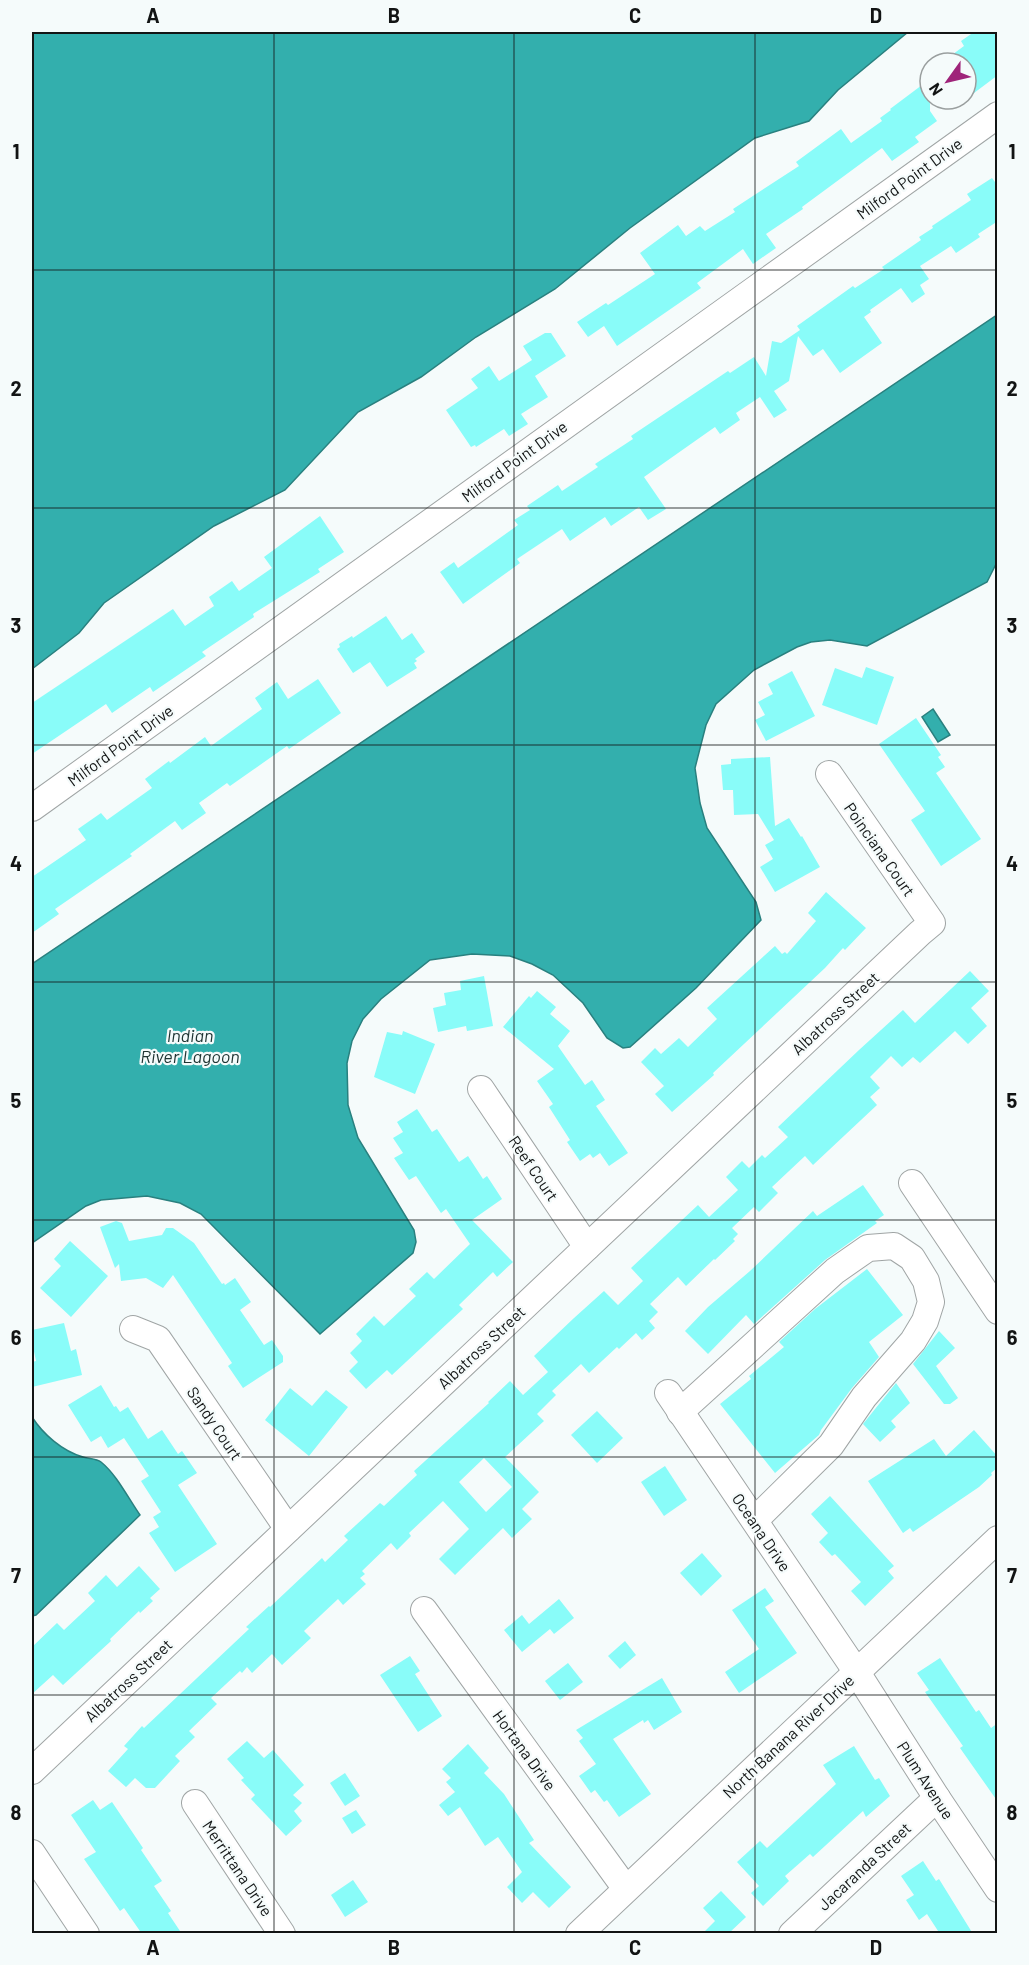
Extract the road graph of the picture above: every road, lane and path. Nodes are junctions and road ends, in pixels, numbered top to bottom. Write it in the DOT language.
graph roads {
  1 [pos="998,115"];
  2 [pos="829,774"];
  3 [pos="32,808"];
  4 [pos="932,924"];
  5 [pos="481,1089"];
  6 [pos="912,1183"];
  7 [pos="587,1247"];
  8 [pos="998,1311"];
  9 [pos="133,1329"];
  10 [pos="755,1520"];
  11 [pos="288,1529"];
  12 [pos="998,1539"];
  13 [pos="424,1610"];
  14 [pos="856,1671"];
  15 [pos="32,1771"];
  16 [pos="937,1798"];
  17 [pos="195,1803"];
  18 [pos="32,1853"];
  19 [pos="626,1889"];
  20 [pos="998,1889"];
  21 [pos="86,1934"];
  22 [pos="282,1934"];
  23 [pos="579,1934"];
  24 [pos="792,1934"];
  1 -- 3 [label="street, Milford Point Drive"];
  2 -- 4 [label="street, Poinciana Court"];
  4 -- 7 [label="street, Albatross Street"];
  5 -- 7 [label="street, Reef Court"];
  6 -- 8 [label="street"];
  7 -- 11 [label="street, Albatross Street"];
  9 -- 11 [label="street, Sandy Court"];
  10 -- 10 [label="street, Oceana Drive"];
  10 -- 14 [label="street, Oceana Drive"];
  11 -- 15 [label="street, Albatross Street"];
  12 -- 14 [label="street, North Banana River Drive"];
  13 -- 19 [label="street, Hortana Drive"];
  14 -- 16 [label="street, Plum Avenue"];
  14 -- 19 [label="street, North Banana River Drive"];
  16 -- 20 [label="street, Plum Avenue"];
  16 -- 24 [label="street, Jacaranda Street"];
  17 -- 22 [label="street, Merrittana Drive"];
  18 -- 21 [label="street"];
  19 -- 23 [label="street, North Banana River Drive"];
}
